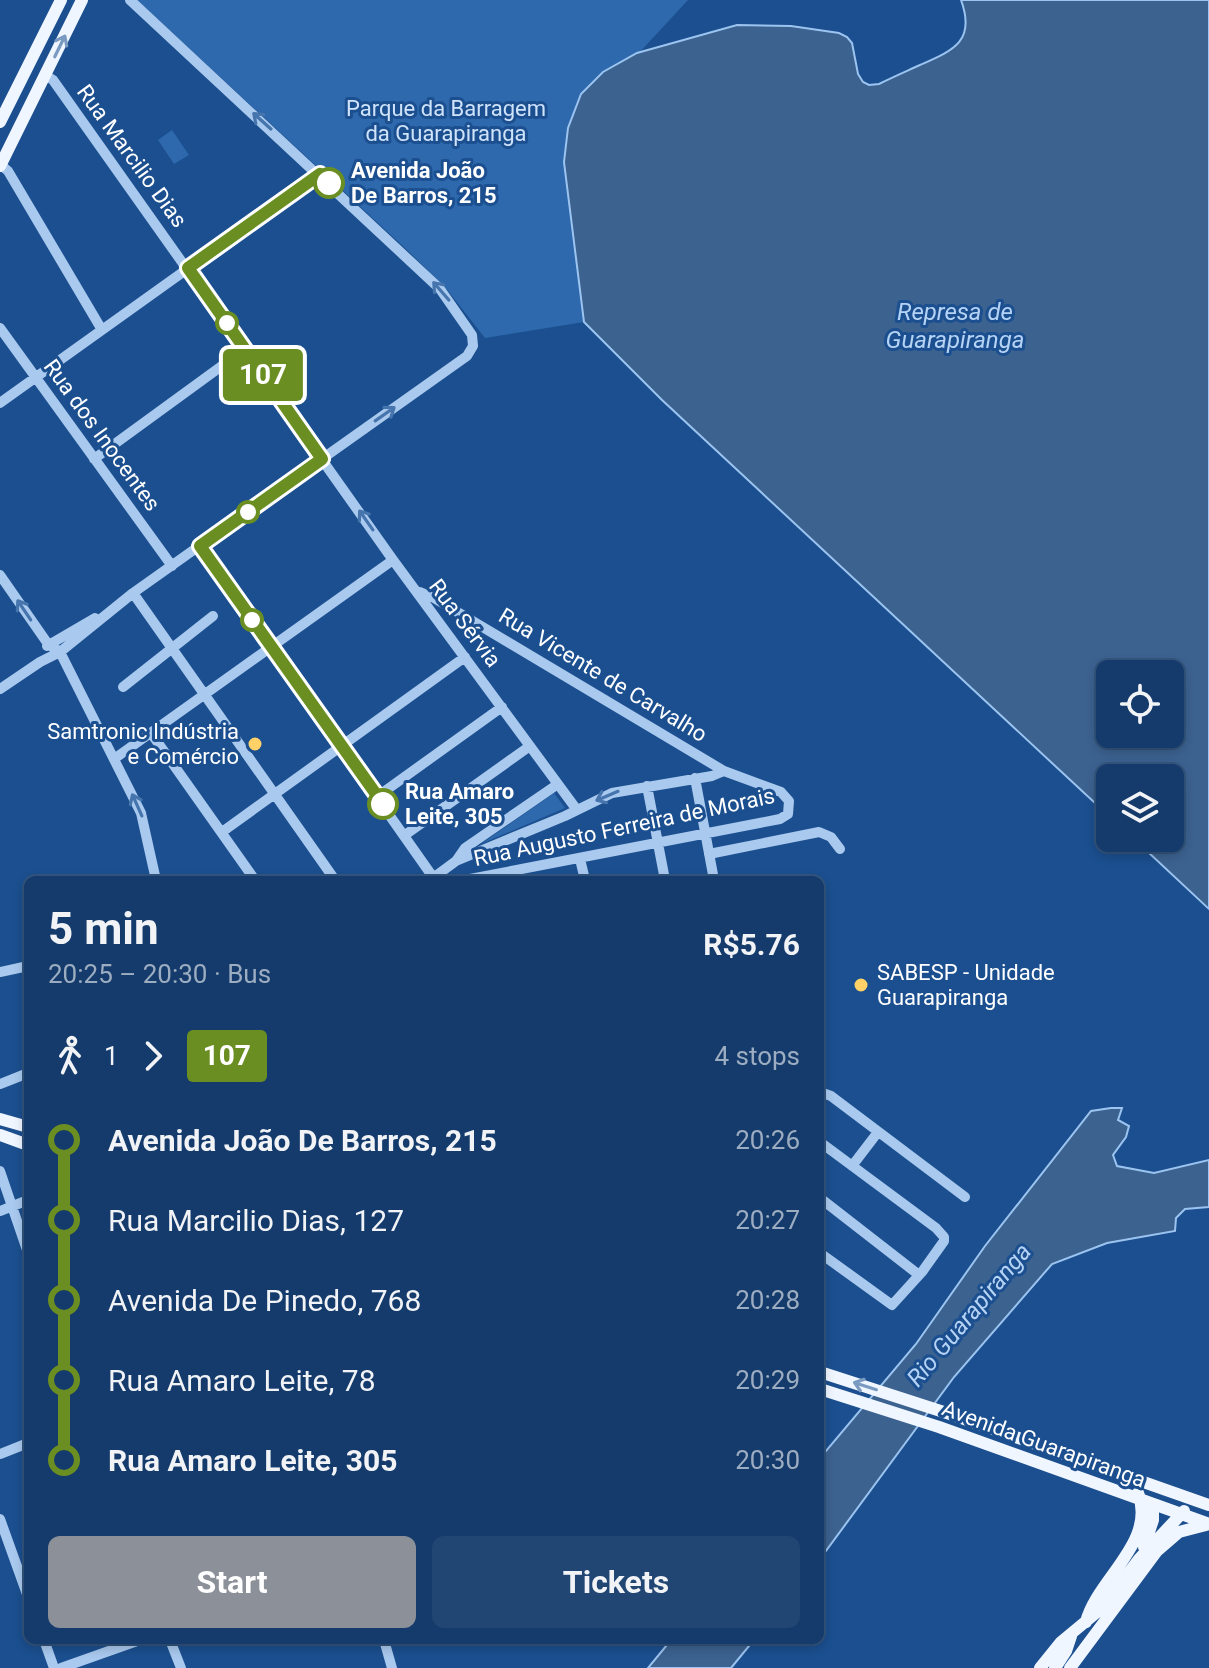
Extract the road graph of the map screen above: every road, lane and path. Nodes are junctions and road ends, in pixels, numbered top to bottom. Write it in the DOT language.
graph roads {
  1 [pos="61,0"];
  2 [pos="82,0"];
  3 [pos="130,0"];
  4 [pos="45,75"];
  5 [pos="0,122"];
  6 [pos="0,166"];
  7 [pos="320,174"];
  8 [pos="188,268"];
  9 [pos="0,328"];
  10 [pos="102,330"];
  11 [pos="245,349"];
  12 [pos="34,378"];
  13 [pos="0,403"];
  14 [pos="94,459"];
  15 [pos="322,459"];
  16 [pos="200,546"];
  17 [pos="393,560"];
  18 [pos="172,566"];
  19 [pos="0,575"];
  20 [pos="418,592"];
  21 [pos="133,593"];
  22 [pos="101,616"];
  23 [pos="213,616"];
  24 [pos="48,644"];
  25 [pos="271,647"];
  26 [pos="172,649"];
  27 [pos="60,652"];
  28 [pos="465,657"];
  29 [pos="40,662"];
  30 [pos="123,687"];
  31 [pos="0,689"];
  32 [pos="205,695"];
  33 [pos="502,707"];
  34 [pos="151,733"];
  35 [pos="341,745"];
  36 [pos="530,746"];
  37 [pos="114,759"];
  38 [pos="724,771"];
  39 [pos="695,778"];
  40 [pos="558,784"];
  41 [pos="647,786"];
  42 [pos="274,793"];
  43 [pos="378,796"];
  44 [pos="577,810"];
  45 [pos="789,813"];
  46 [pos="222,832"];
  47 [pos="705,834"];
  48 [pos="405,835"];
  49 [pos="658,844"];
  50 [pos="840,849"];
  51 [pos="709,854"];
  52 [pos="580,859"];
  53 [pos="456,861"];
  54 [pos="155,876"];
  55 [pos="252,876"];
  56 [pos="332,876"];
  57 [pos="432,876"];
  58 [pos="438,876"];
  59 [pos="508,876"];
  60 [pos="584,876"];
  61 [pos="664,876"];
  62 [pos="713,876"];
  63 [pos="24,967"];
  64 [pos="0,972"];
  65 [pos="24,1075"];
  66 [pos="0,1084"];
  67 [pos="824,1093"];
  68 [pos="0,1119"];
  69 [pos="24,1126"];
  70 [pos="878,1132"];
  71 [pos="0,1135"];
  72 [pos="24,1144"];
  73 [pos="824,1145"];
  74 [pos="852,1166"];
  75 [pos="0,1171"];
  76 [pos="965,1197"];
  77 [pos="824,1201"];
  78 [pos="24,1202"];
  79 [pos="12,1206"];
  80 [pos="0,1211"];
  81 [pos="24,1241"];
  82 [pos="824,1256"];
  83 [pos="919,1275"];
  84 [pos="825,1374"];
  85 [pos="824,1390"];
  86 [pos="24,1445"];
  87 [pos="0,1454"];
  88 [pos="1133,1479"];
  89 [pos="1147,1502"];
  90 [pos="1205,1503"];
  91 [pos="1180,1514"];
  92 [pos="0,1519"];
  93 [pos="1209,1524"];
  94 [pos="1139,1559"];
  95 [pos="24,1575"];
  96 [pos="1086,1620"];
  97 [pos="1072,1633"];
  98 [pos="45,1644"];
  99 [pos="129,1644"];
  100 [pos="172,1644"];
  101 [pos="385,1644"];
  102 [pos="1078,1656"];
  103 [pos="1062,1665"];
  104 [pos="54,1668"];
  105 [pos="61,1668"];
  106 [pos="181,1668"];
  107 [pos="392,1668"];
  108 [pos="1040,1668"];
  1 -- 5 [label="main road"];
  4 -- 2 [label="main road, one-way"];
  7 -- 3 [label="street, one-way"];
  4 -- 6 [label="main road"];
  4 -- 8 [label="street, Rua Marcilio Dias"];
  6 -- 10 [label="street"];
  7 -- 8 [label="street"];
  15 -- 7 [label="street, one-way"];
  8 -- 10 [label="street"];
  8 -- 11 [label="street, Rua Marcilio Dias"];
  9 -- 12 [label="street, Rua dos Inocentes"];
  10 -- 12 [label="street"];
  11 -- 14 [label="street"];
  11 -- 15 [label="street, Rua Marcilio Dias"];
  12 -- 13 [label="street"];
  12 -- 14 [label="street, Rua dos Inocentes"];
  14 -- 18 [label="street, Rua dos Inocentes"];
  15 -- 16 [label="street"];
  17 -- 15 [label="street, Rua Sérvia, one-way"];
  16 -- 18 [label="street"];
  16 -- 25 [label="street"];
  17 -- 20 [label="street, Rua Sérvia"];
  17 -- 25 [label="street"];
  18 -- 21 [label="street"];
  24 -- 19 [label="street, one-way"];
  20 -- 28 [label="street, Rua Sérvia"];
  20 -- 38 [label="street, Rua Vicente de Carvalho"];
  21 -- 22 [label="street"];
  21 -- 26 [label="street"];
  22 -- 24 [label="street"];
  22 -- 27 [label="street"];
  23 -- 26 [label="street"];
  24 -- 27 [label="street"];
  24 -- 29 [label="street"];
  25 -- 32 [label="street"];
  25 -- 35 [label="street"];
  26 -- 30 [label="street"];
  26 -- 32 [label="street"];
  27 -- 29 [label="street"];
  27 -- 37 [label="street"];
  28 -- 33 [label="street, Rua Sérvia"];
  28 -- 35 [label="street"];
  29 -- 31 [label="street"];
  32 -- 34 [label="street"];
  32 -- 42 [label="street"];
  33 -- 36 [label="street, Rua Sérvia"];
  33 -- 43 [label="street"];
  34 -- 37 [label="street"];
  34 -- 46 [label="street"];
  35 -- 42 [label="street"];
  35 -- 43 [label="street"];
  36 -- 40 [label="street, Rua Sérvia"];
  36 -- 48 [label="street"];
  54 -- 37 [label="street, one-way"];
  38 -- 39 [label="street"];
  38 -- 45 [label="street, Rua Vicente de Carvalho"];
  39 -- 41 [label="street"];
  39 -- 47 [label="street"];
  40 -- 44 [label="street, Rua Sérvia"];
  40 -- 53 [label="street"];
  41 -- 44 [label="street, one-way"];
  41 -- 49 [label="street"];
  42 -- 46 [label="street"];
  42 -- 56 [label="street"];
  43 -- 48 [label="street"];
  44 -- 53 [label="street"];
  45 -- 47 [label="street, Rua Augusto Ferreira de Morais"];
  46 -- 55 [label="street"];
  47 -- 49 [label="street, Rua Augusto Ferreira de Morais"];
  47 -- 51 [label="street"];
  48 -- 57 [label="street"];
  49 -- 52 [label="street, Rua Augusto Ferreira de Morais"];
  49 -- 61 [label="street"];
  50 -- 51 [label="street"];
  51 -- 62 [label="street"];
  52 -- 59 [label="street, Rua Augusto Ferreira de Morais"];
  52 -- 60 [label="street"];
  53 -- 58 [label="street"];
  63 -- 64 [label="street"];
  65 -- 66 [label="street"];
  67 -- 70 [label="street"];
  68 -- 69 [label="main road"];
  70 -- 74 [label="street"];
  70 -- 76 [label="street"];
  71 -- 72 [label="main road"];
  73 -- 74 [label="street"];
  74 -- 83 [label="street"];
  75 -- 79 [label="street"];
  77 -- 83 [label="street"];
  78 -- 79 [label="street"];
  79 -- 80 [label="street"];
  79 -- 81 [label="street"];
  82 -- 83 [label="street"];
  88 -- 84 [label="main road, Avenida Guarapiranga, one-way"];
  85 -- 89 [label="main road, Avenida Guarapiranga"];
  86 -- 87 [label="street"];
  88 -- 89 [label="main road"];
  88 -- 90 [label="main road, Avenida Guarapiranga"];
  89 -- 91 [label="main road, Avenida Guarapiranga"];
  89 -- 94 [label="main road"];
  89 -- 96 [label="main road"];
  90 -- 91 [label="main road"];
  91 -- 93 [label="main road, Avenida Guarapiranga"];
  91 -- 94 [label="main road"];
  92 -- 95 [label="street"];
  93 -- 102 [label="main road"];
  94 -- 96 [label="main road"];
  96 -- 97 [label="main road"];
  96 -- 102 [label="main road"];
  97 -- 103 [label="main road"];
  97 -- 108 [label="main road"];
  98 -- 104 [label="street"];
  99 -- 105 [label="street"];
  100 -- 106 [label="street"];
  101 -- 107 [label="street"];
  102 -- 103 [label="main road"];
}
